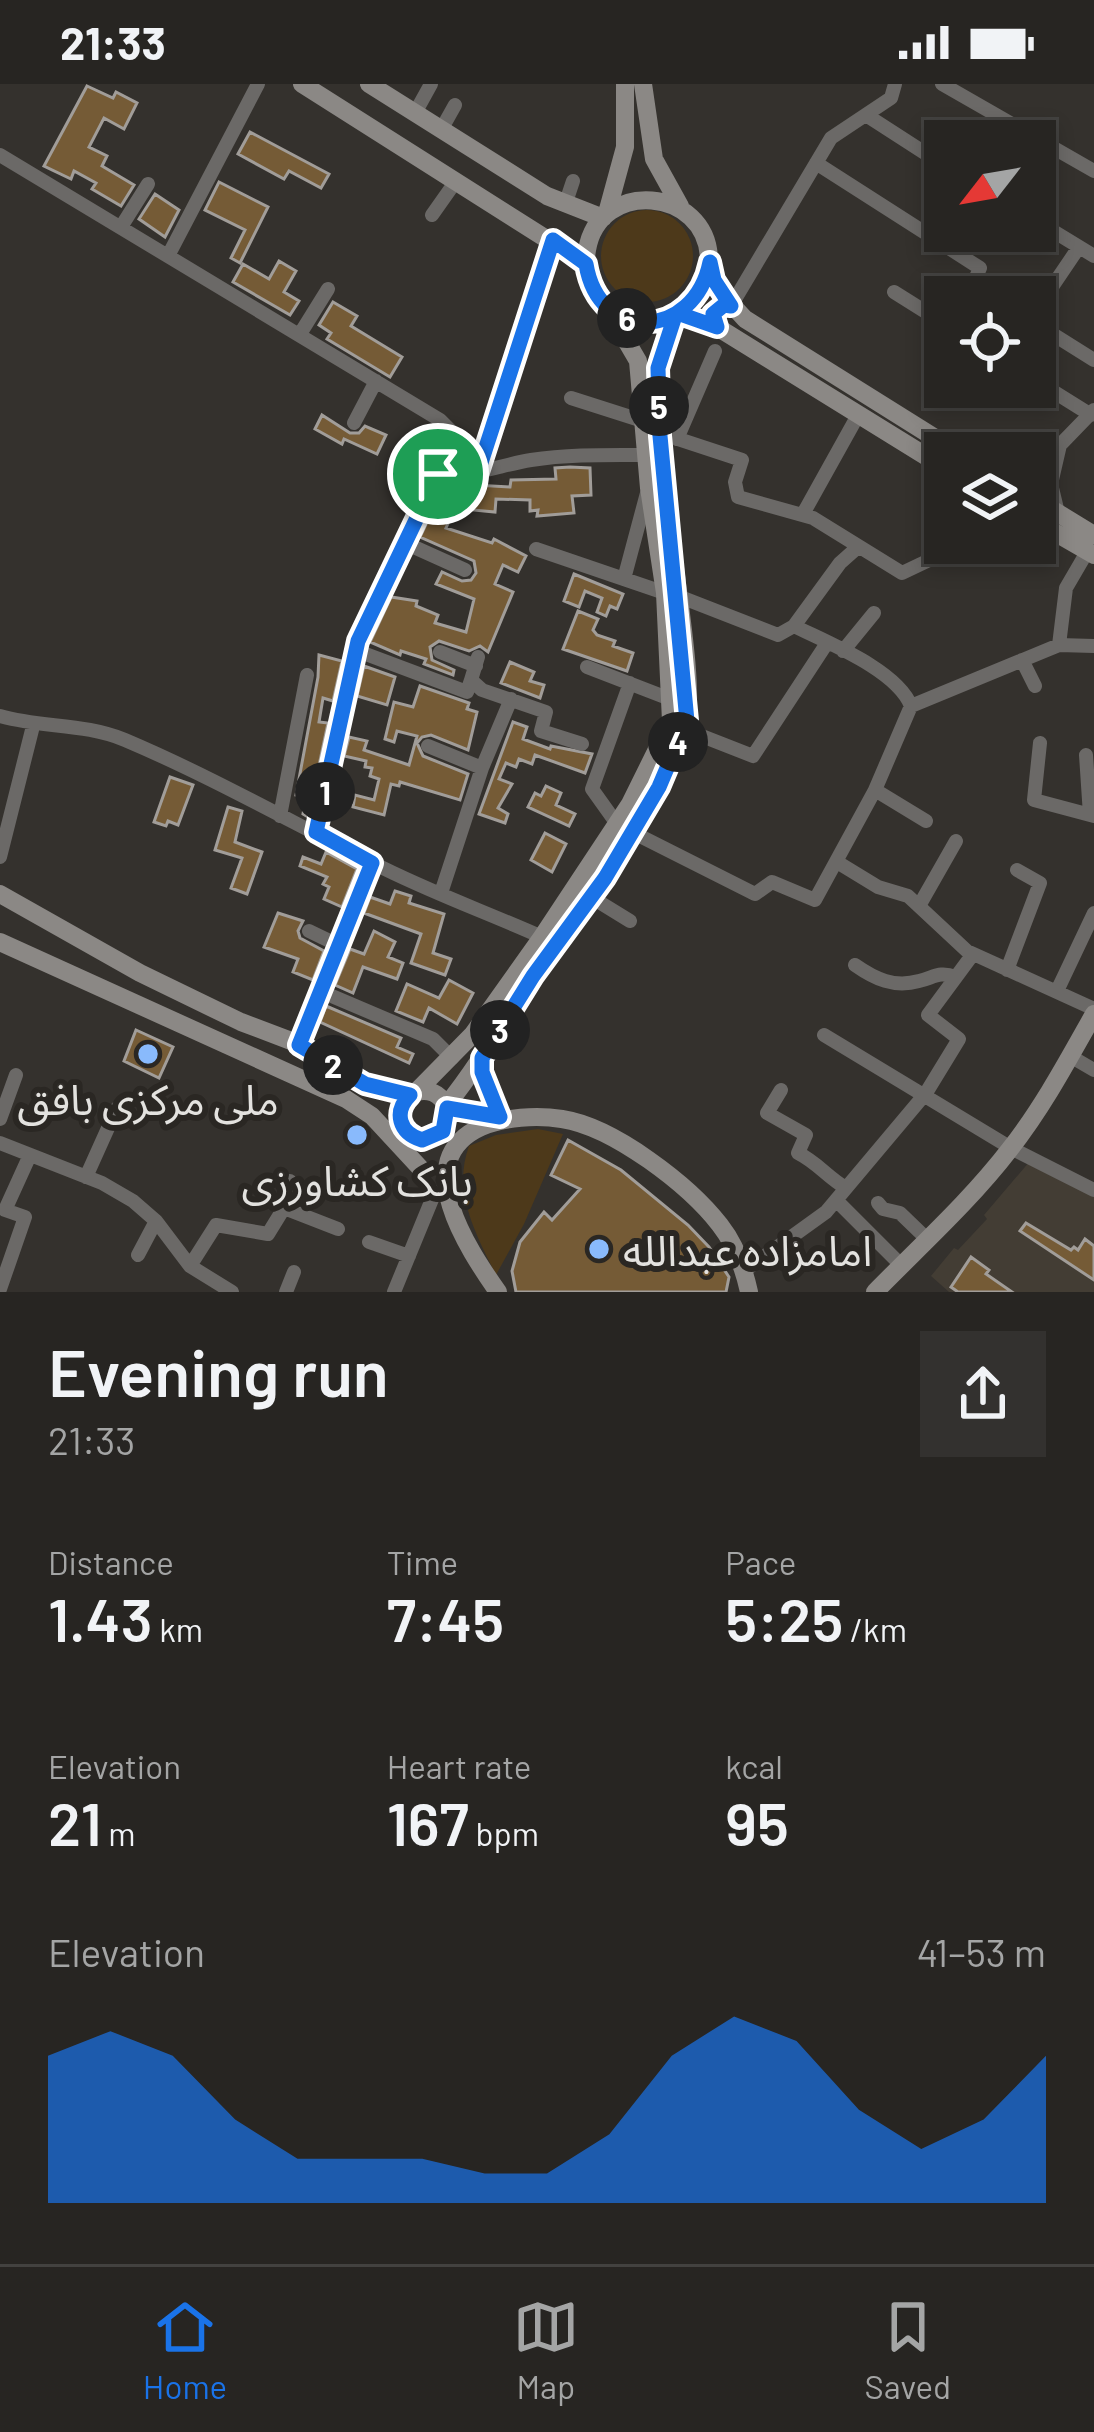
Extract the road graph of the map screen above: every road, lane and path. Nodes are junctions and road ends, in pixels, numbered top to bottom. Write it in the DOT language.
graph roads {
  1 [pos="258,84"];
  2 [pos="302,84"];
  3 [pos="369,84"];
  4 [pos="431,84"];
  5 [pos="625,84"];
  6 [pos="643,84"];
  7 [pos="895,84"];
  8 [pos="942,84"];
  9 [pos="454,105"];
  10 [pos="415,113"];
  11 [pos="866,115"];
  12 [pos="441,130"];
  13 [pos="924,152"];
  14 [pos="0,154"];
  15 [pos="654,159"];
  16 [pos="816,163"];
  17 [pos="622,167"];
  18 [pos="1094,171"];
  19 [pos="456,181"];
  20 [pos="573,182"];
  21 [pos="148,184"];
  22 [pos="556,199"];
  23 [pos="683,210"];
  24 [pos="432,215"];
  25 [pos="605,216"];
  26 [pos="121,227"];
  27 [pos="534,230"];
  28 [pos="1056,233"];
  29 [pos="553,240"];
  30 [pos="1079,247"];
  31 [pos="168,256"];
  32 [pos="1094,256"];
  33 [pos="710,262"];
  34 [pos="586,264"];
  35 [pos="977,276"];
  36 [pos="1056,281"];
  37 [pos="328,289"];
  38 [pos="894,292"];
  39 [pos="604,304"];
  40 [pos="731,306"];
  41 [pos="924,311"];
  42 [pos="678,315"];
  43 [pos="717,327"];
  44 [pos="1056,336"];
  45 [pos="307,338"];
  46 [pos="632,349"];
  47 [pos="715,351"];
  48 [pos="660,357"];
  49 [pos="1094,360"];
  50 [pos="376,381"];
  51 [pos="1056,392"];
  52 [pos="571,398"];
  53 [pos="1092,412"];
  54 [pos="857,416"];
  55 [pos="643,421"];
  56 [pos="354,423"];
  57 [pos="925,432"];
  58 [pos="668,436"];
  59 [pos="1060,445"];
  60 [pos="1056,448"];
  61 [pos="646,455"];
  62 [pos="924,456"];
  63 [pos="478,472"];
  64 [pos="438,474"];
  65 [pos="649,488"];
  66 [pos="1058,513"];
  67 [pos="803,514"];
  68 [pos="1056,531"];
  69 [pos="405,543"];
  70 [pos="1092,547"];
  71 [pos="858,548"];
  72 [pos="536,549"];
  73 [pos="924,563"];
  74 [pos="465,569"];
  75 [pos="624,579"];
  76 [pos="672,594"];
  77 [pos="874,613"];
  78 [pos="794,626"];
  79 [pos="827,643"];
  80 [pos="1058,645"];
  81 [pos="1094,646"];
  82 [pos="356,650"];
  83 [pos="843,651"];
  84 [pos="440,652"];
  85 [pos="1022,660"];
  86 [pos="587,667"];
  87 [pos="475,668"];
  88 [pos="307,675"];
  89 [pos="630,683"];
  90 [pos="1035,686"];
  91 [pos="511,699"];
  92 [pos="670,699"];
  93 [pos="911,706"];
  94 [pos="0,716"];
  95 [pos="33,726"];
  96 [pos="684,729"];
  97 [pos="1040,743"];
  98 [pos="581,744"];
  99 [pos="428,746"];
  100 [pos="1086,755"];
  101 [pos="482,768"];
  102 [pos="875,790"];
  103 [pos="280,816"];
  104 [pos="1092,816"];
  105 [pos="926,821"];
  106 [pos="625,828"];
  107 [pos="316,832"];
  108 [pos="956,842"];
  109 [pos="0,857"];
  110 [pos="837,862"];
  111 [pos="372,863"];
  112 [pos="1017,871"];
  113 [pos="0,893"];
  114 [pos="441,893"];
  115 [pos="591,897"];
  116 [pos="919,906"];
  117 [pos="1094,913"];
  118 [pos="630,921"];
  119 [pos="309,931"];
  120 [pos="542,937"];
  121 [pos="0,942"];
  122 [pos="338,945"];
  123 [pos="973,954"];
  124 [pos="855,964"];
  125 [pos="1007,970"];
  126 [pos="956,977"];
  127 [pos="320,991"];
  128 [pos="1057,991"];
  129 [pos="1094,1012"];
  130 [pos="824,1035"];
  131 [pos="299,1045"];
  132 [pos="1070,1056"];
  133 [pos="452,1058"];
  134 [pos="478,1065"];
  135 [pos="1094,1070"];
  136 [pos="16,1075"];
  137 [pos="781,1090"];
  138 [pos="926,1093"];
  139 [pos="413,1094"];
  140 [pos="446,1107"];
  141 [pos="117,1108"];
  142 [pos="372,1116"];
  143 [pos="506,1118"];
  144 [pos="0,1119"];
  145 [pos="407,1133"];
  146 [pos="0,1143"];
  147 [pos="1011,1148"];
  148 [pos="30,1155"];
  149 [pos="422,1171"];
  150 [pos="86,1177"];
  151 [pos="290,1181"];
  152 [pos="1094,1190"];
  153 [pos="435,1192"];
  154 [pos="841,1194"];
  155 [pos="878,1203"];
  156 [pos="284,1208"];
  157 [pos="3,1210"];
  158 [pos="307,1217"];
  159 [pos="156,1221"];
  160 [pos="338,1229"];
  161 [pos="460,1232"];
  162 [pos="302,1236"];
  163 [pos="928,1240"];
  164 [pos="369,1242"];
  165 [pos="138,1255"];
  166 [pos="409,1256"];
  167 [pos="901,1265"];
  168 [pos="190,1266"];
  169 [pos="294,1272"];
  170 [pos="749,1284"];
  171 [pos="0,1289"];
  172 [pos="232,1292"];
  173 [pos="286,1292"];
  174 [pos="394,1292"];
  175 [pos="498,1292"];
  176 [pos="875,1292"];
  1 -- 31 [label="street"];
  2 -- 19 [label="main road"];
  3 -- 10 [label="main road"];
  4 -- 10 [label="street"];
  5 -- 17 [label="main road"];
  6 -- 15 [label="main road"];
  7 -- 11 [label="street"];
  8 -- 18 [label="street"];
  9 -- 12 [label="street"];
  10 -- 12 [label="main road"];
  11 -- 13 [label="street"];
  11 -- 16 [label="street"];
  12 -- 22 [label="main road"];
  14 -- 26 [label="street"];
  15 -- 17 [label="main road"];
  15 -- 23 [label="main road"];
  16 -- 35 [label="street"];
  16 -- 40 [label="street"];
  17 -- 25 [label="main road"];
  19 -- 24 [label="street"];
  19 -- 27 [label="main road"];
  20 -- 22 [label="street"];
  21 -- 26 [label="street"];
  22 -- 25 [label="main road"];
  22 -- 27 [label="main road"];
  23 -- 25 [label="main road"];
  23 -- 33 [label="main road"];
  25 -- 34 [label="main road"];
  26 -- 31 [label="street"];
  27 -- 29 [label="main road"];
  28 -- 30 [label="street"];
  29 -- 34 [label="main road"];
  29 -- 63 [label="street"];
  30 -- 32 [label="street"];
  30 -- 36 [label="street"];
  31 -- 45 [label="street"];
  33 -- 40 [label="main road"];
  33 -- 42 [label="main road"];
  34 -- 39 [label="main road"];
  37 -- 45 [label="street"];
  38 -- 41 [label="street"];
  39 -- 42 [label="main road"];
  39 -- 46 [label="main road"];
  40 -- 43 [label="main road"];
  40 -- 57 [label="main road"];
  42 -- 43 [label="main road"];
  42 -- 48 [label="main road"];
  43 -- 54 [label="main road"];
  44 -- 49 [label="street"];
  45 -- 50 [label="street"];
  46 -- 48 [label="main road"];
  46 -- 55 [label="main road"];
  47 -- 58 [label="street"];
  48 -- 58 [label="main road"];
  50 -- 56 [label="street"];
  50 -- 64 [label="street"];
  51 -- 53 [label="street"];
  52 -- 55 [label="street"];
  53 -- 59 [label="street"];
  54 -- 62 [label="main road"];
  54 -- 67 [label="street"];
  55 -- 61 [label="main road"];
  58 -- 67 [label="street"];
  58 -- 76 [label="main road"];
  59 -- 60 [label="street"];
  59 -- 66 [label="street"];
  61 -- 63 [label="street"];
  61 -- 65 [label="main road"];
  63 -- 64 [label="street"];
  64 -- 69 [label="street"];
  65 -- 75 [label="street"];
  65 -- 76 [label="main road"];
  66 -- 70 [label="main road"];
  67 -- 71 [label="street"];
  68 -- 70 [label="main road"];
  69 -- 74 [label="street"];
  69 -- 82 [label="street"];
  70 -- 80 [label="street"];
  71 -- 73 [label="street"];
  71 -- 78 [label="street"];
  72 -- 75 [label="street"];
  75 -- 76 [label="street"];
  76 -- 78 [label="street"];
  76 -- 92 [label="main road"];
  76 -- 96 [label="main road"];
  77 -- 83 [label="street"];
  78 -- 79 [label="street"];
  79 -- 83 [label="street"];
  79 -- 96 [label="street"];
  80 -- 81 [label="street"];
  80 -- 85 [label="street"];
  82 -- 87 [label="street"];
  82 -- 107 [label="street"];
  83 -- 93 [label="street"];
  84 -- 87 [label="street"];
  85 -- 90 [label="street"];
  85 -- 93 [label="street"];
  86 -- 89 [label="street"];
  87 -- 91 [label="street"];
  88 -- 103 [label="street"];
  89 -- 92 [label="street"];
  89 -- 106 [label="street"];
  91 -- 98 [label="street"];
  91 -- 101 [label="street"];
  92 -- 106 [label="main road"];
  93 -- 102 [label="street"];
  94 -- 95 [label="street"];
  95 -- 103 [label="street"];
  95 -- 109 [label="street"];
  96 -- 106 [label="main road"];
  97 -- 104 [label="street"];
  99 -- 101 [label="street"];
  100 -- 104 [label="street"];
  101 -- 114 [label="street"];
  102 -- 105 [label="street"];
  102 -- 110 [label="street"];
  103 -- 107 [label="street"];
  106 -- 110 [label="street"];
  106 -- 115 [label="main road"];
  106 -- 120 [label="main road"];
  107 -- 111 [label="street"];
  108 -- 116 [label="street"];
  110 -- 116 [label="street"];
  111 -- 114 [label="street"];
  111 -- 122 [label="street"];
  112 -- 125 [label="street"];
  113 -- 131 [label="main road"];
  114 -- 120 [label="street"];
  115 -- 118 [label="street"];
  115 -- 134 [label="main road"];
  116 -- 123 [label="street"];
  117 -- 128 [label="street"];
  119 -- 122 [label="street"];
  120 -- 133 [label="main road"];
  121 -- 142 [label="main road"];
  122 -- 127 [label="street"];
  123 -- 125 [label="street"];
  123 -- 126 [label="street"];
  124 -- 126 [label="street"];
  125 -- 128 [label="street"];
  126 -- 138 [label="street"];
  127 -- 131 [label="street"];
  127 -- 133 [label="street"];
  128 -- 129 [label="street"];
  129 -- 132 [label="main road"];
  130 -- 138 [label="street"];
  131 -- 139 [label="main road"];
  132 -- 135 [label="street"];
  132 -- 147 [label="main road"];
  133 -- 134 [label="main road"];
  133 -- 139 [label="main road"];
  134 -- 140 [label="main road"];
  134 -- 143 [label="main road"];
  136 -- 144 [label="street"];
  137 -- 154 [label="street"];
  138 -- 147 [label="street"];
  138 -- 154 [label="street"];
  139 -- 140 [label="main road"];
  139 -- 145 [label="main road"];
  140 -- 143 [label="main road"];
  140 -- 145 [label="main road"];
  141 -- 150 [label="street"];
  142 -- 145 [label="main road"];
  142 -- 149 [label="main road"];
  143 -- 161 [label="main road"];
  143 -- 170 [label="main road"];
  145 -- 149 [label="main road"];
  146 -- 148 [label="street"];
  147 -- 152 [label="street"];
  147 -- 163 [label="main road"];
  148 -- 150 [label="street"];
  148 -- 157 [label="street"];
  149 -- 153 [label="main road"];
  150 -- 159 [label="street"];
  151 -- 156 [label="street"];
  153 -- 161 [label="main road"];
  153 -- 166 [label="street"];
  154 -- 167 [label="street"];
  154 -- 170 [label="street"];
  155 -- 163 [label="street"];
  156 -- 158 [label="street"];
  156 -- 168 [label="street"];
  157 -- 171 [label="street"];
  158 -- 160 [label="street"];
  158 -- 162 [label="street"];
  159 -- 165 [label="street"];
  159 -- 168 [label="street"];
  161 -- 175 [label="main road"];
  163 -- 167 [label="main road"];
  164 -- 166 [label="street"];
  166 -- 174 [label="street"];
  167 -- 176 [label="main road"];
  168 -- 172 [label="street"];
  169 -- 173 [label="street"];
}
